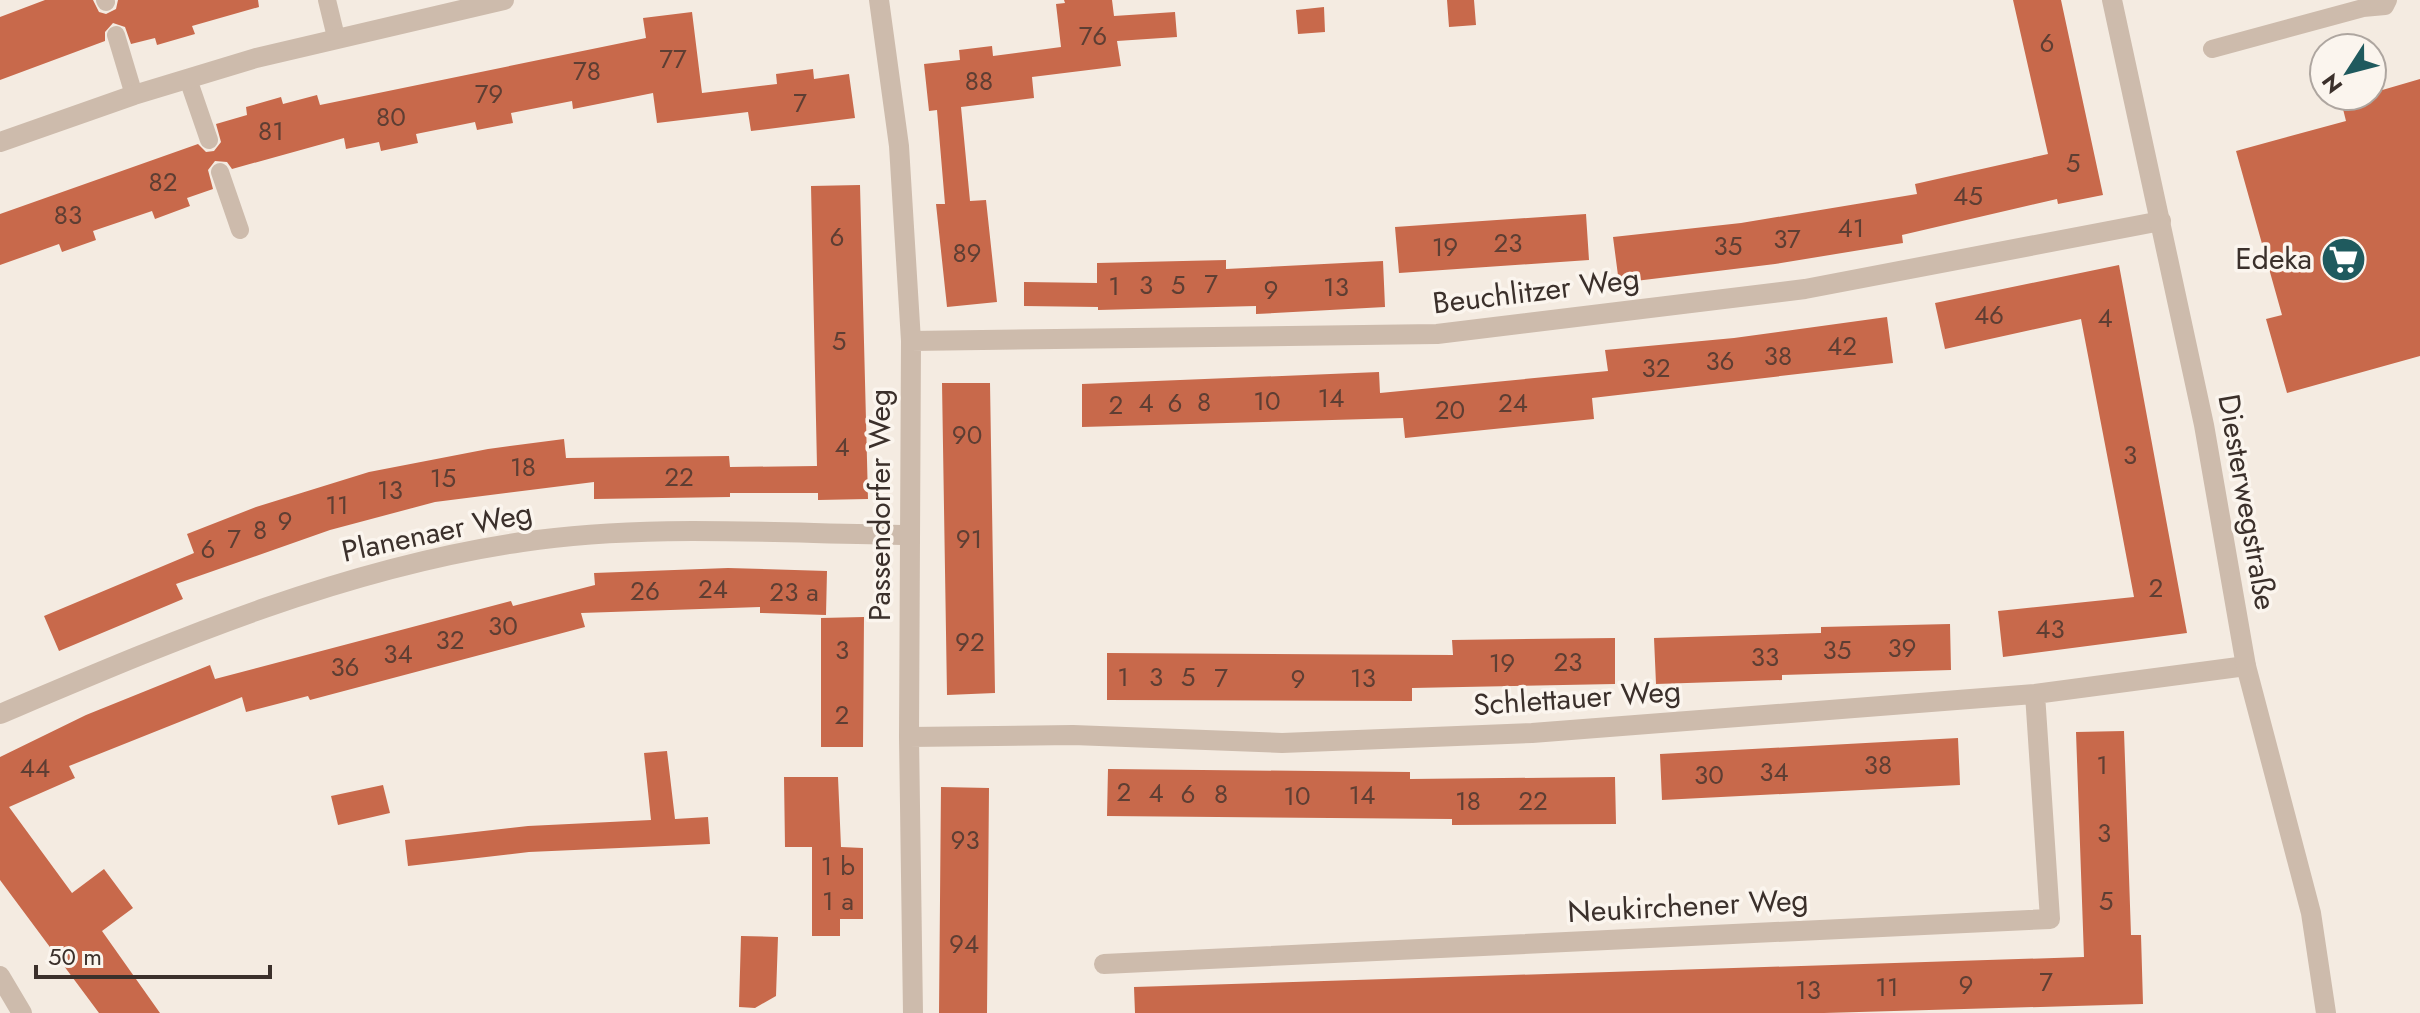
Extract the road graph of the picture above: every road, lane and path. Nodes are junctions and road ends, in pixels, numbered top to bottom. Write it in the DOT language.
graph roads {
  1 [pos="327,0"];
  2 [pos="504,0"];
  3 [pos="879,0"];
  4 [pos="2112,0"];
  5 [pos="2388,0"];
  6 [pos="116,35"];
  7 [pos="336,37"];
  8 [pos="2212,49"];
  9 [pos="188,79"];
  10 [pos="134,95"];
  11 [pos="209,140"];
  12 [pos="0,142"];
  13 [pos="220,172"];
  14 [pos="2161,221"];
  15 [pos="240,230"];
  16 [pos="911,341"];
  17 [pos="910,535"];
  18 [pos="2246,666"];
  19 [pos="2035,694"];
  20 [pos="0,714"];
  21 [pos="909,737"];
  22 [pos="1104,964"];
  23 [pos="0,976"];
  24 [pos="22,1013"];
  25 [pos="913,1013"];
  26 [pos="2326,1013"];
  1 -- 7 [label="lane"];
  2 -- 7 [label="street"];
  3 -- 16 [label="street, Passendorfer Weg"];
  4 -- 14 [label="street, Diesterwegstraße"];
  5 -- 8 [label="lane"];
  6 -- 10 [label="lane"];
  7 -- 9 [label="street"];
  9 -- 10 [label="street"];
  9 -- 11 [label="lane"];
  10 -- 12 [label="street"];
  13 -- 15 [label="lane"];
  14 -- 16 [label="street, Beuchlitzer Weg"];
  14 -- 18 [label="street, Diesterwegstraße"];
  16 -- 17 [label="street, Passendorfer Weg"];
  17 -- 20 [label="street, Planenaer Weg"];
  17 -- 21 [label="street, Passendorfer Weg"];
  18 -- 19 [label="street, Schlettauer Weg"];
  18 -- 26 [label="street, Diesterwegstraße"];
  19 -- 21 [label="street, Schlettauer Weg"];
  19 -- 22 [label="street, Neukirchener Weg"];
  21 -- 25 [label="street, Passendorfer Weg"];
  23 -- 24 [label="street"];
}
